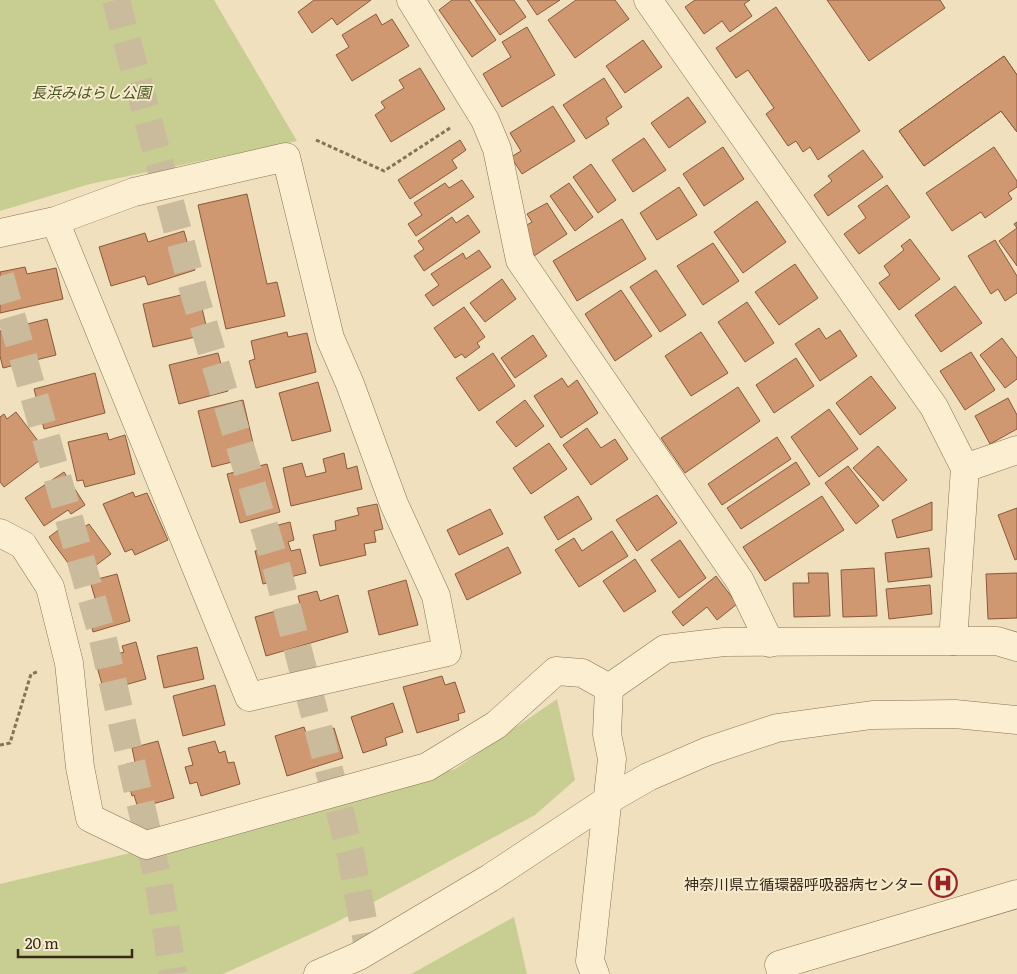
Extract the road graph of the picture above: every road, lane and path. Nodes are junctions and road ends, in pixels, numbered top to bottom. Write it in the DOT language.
graph roads {
  1 [pos="648,0"];
  2 [pos="413,1"];
  3 [pos="478,109"];
  4 [pos="315,140"];
  5 [pos="55,221"];
  6 [pos="0,233"];
  7 [pos="1017,450"];
  8 [pos="964,468"];
  9 [pos="0,534"];
  10 [pos="953,640"];
  11 [pos="770,643"];
  12 [pos="1017,647"];
  13 [pos="31,674"];
  14 [pos="609,688"];
  15 [pos="1017,720"];
  16 [pos="0,745"];
  17 [pos="608,800"];
  18 [pos="1017,894"];
  19 [pos="318,974"];
  20 [pos="595,974"];
  21 [pos="782,974"];
  1 -- 8 [label="street"];
  2 -- 3 [label="street"];
  3 -- 4 [label="path"];
  3 -- 11 [label="street"];
  5 -- 5 [label="street"];
  5 -- 6 [label="street"];
  7 -- 8 [label="street"];
  8 -- 10 [label="street"];
  9 -- 14 [label="street"];
  10 -- 11 [label="street"];
  10 -- 12 [label="street"];
  11 -- 14 [label="street"];
  13 -- 16 [label="path"];
  14 -- 17 [label="street"];
  15 -- 17 [label="street"];
  17 -- 19 [label="street"];
  17 -- 20 [label="street"];
  18 -- 21 [label="street"];
}
